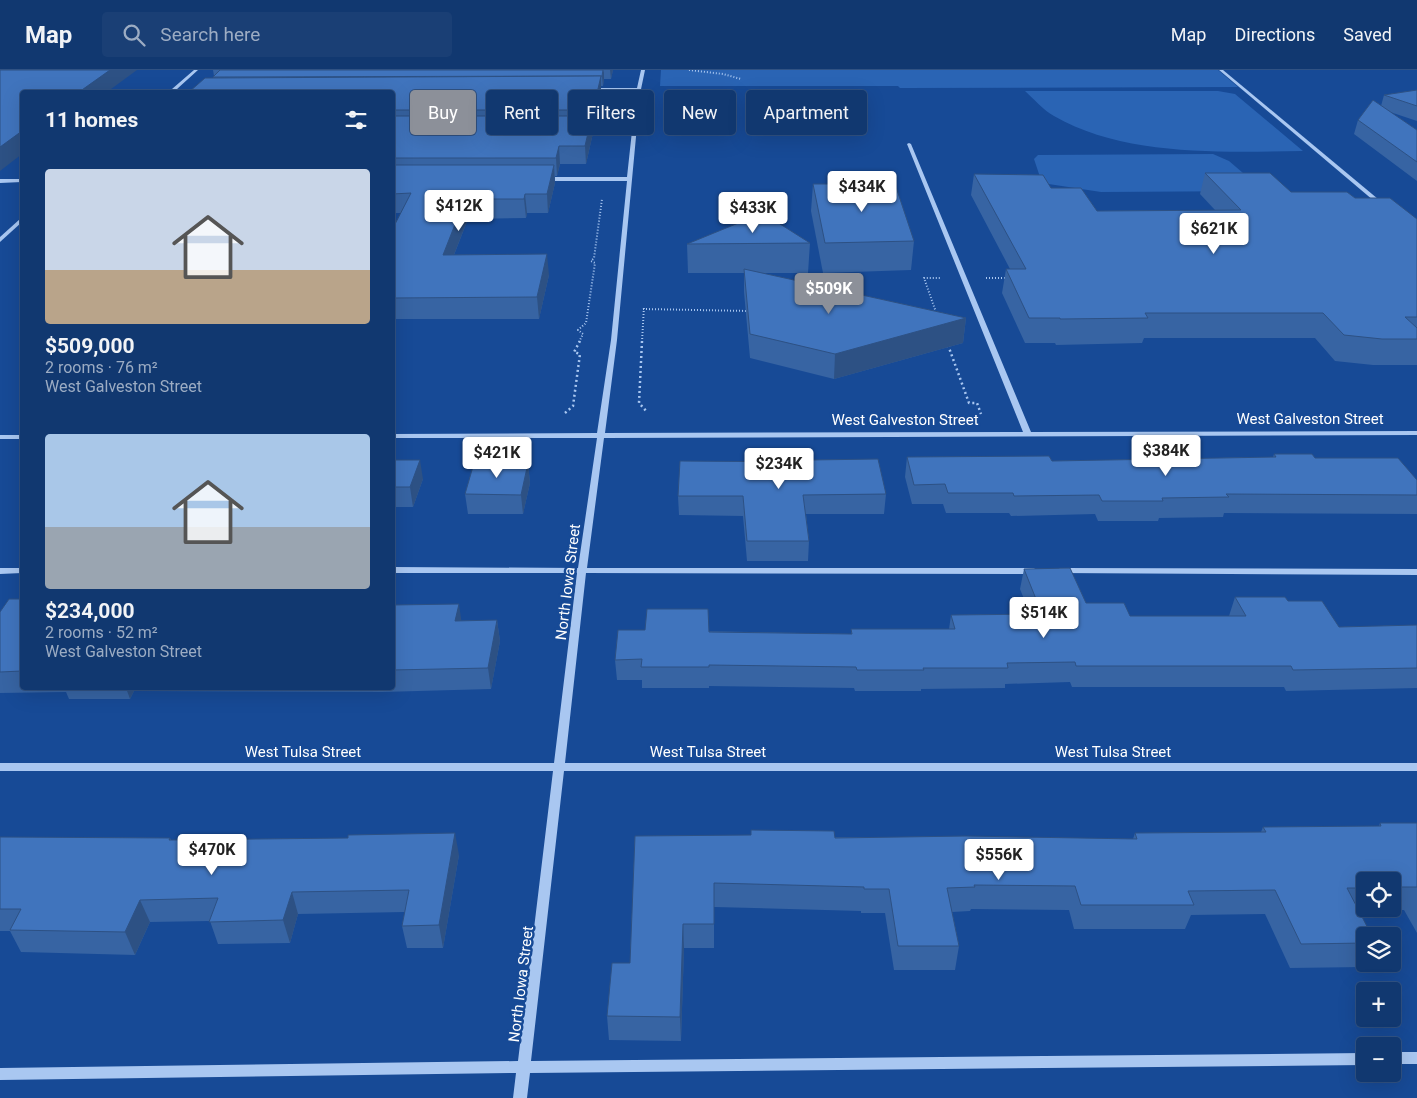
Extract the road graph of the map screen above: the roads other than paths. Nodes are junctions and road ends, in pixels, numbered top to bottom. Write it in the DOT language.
graph roads {
  1 [pos="196,70"];
  2 [pos="643,70"];
  3 [pos="1221,70"];
  4 [pos="584,89"];
  5 [pos="639,89"];
  6 [pos="173,90"];
  7 [pos="634,135"];
  8 [pos="909,144"];
  9 [pos="630,178"];
  10 [pos="532,179"];
  11 [pos="0,181"];
  12 [pos="20,181"];
  13 [pos="1387,209"];
  14 [pos="20,222"];
  15 [pos="0,240"];
  16 [pos="1417,433"];
  17 [pos="1028,434"];
  18 [pos="601,435"];
  19 [pos="395,436"];
  20 [pos="0,437"];
  21 [pos="20,437"];
  22 [pos="395,570"];
  23 [pos="582,570"];
  24 [pos="0,571"];
  25 [pos="20,571"];
  26 [pos="1042,571"];
  27 [pos="1051,571"];
  28 [pos="1417,572"];
  29 [pos="0,767"];
  30 [pos="561,767"];
  31 [pos="1417,767"];
  32 [pos="1401,1058"];
  33 [pos="1417,1058"];
  34 [pos="1356,1059"];
  35 [pos="525,1066"];
  36 [pos="0,1074"];
  37 [pos="520,1098"];
  1 -- 6 [label="street"];
  2 -- 5 [label="street, North Iowa Street"];
  3 -- 13 [label="street"];
  4 -- 5 [label="street"];
  7 -- 9 [label="street, North Iowa Street"];
  8 -- 17 [label="street"];
  9 -- 10 [label="street"];
  9 -- 18 [label="street, North Iowa Street"];
  11 -- 12 [label="street"];
  14 -- 15 [label="street"];
  16 -- 17 [label="street, West Galveston Street"];
  17 -- 18 [label="street, West Galveston Street"];
  18 -- 19 [label="street, West Galveston Street"];
  18 -- 23 [label="street, North Iowa Street"];
  20 -- 21 [label="street"];
  22 -- 23 [label="street"];
  23 -- 26 [label="street"];
  23 -- 30 [label="street, North Iowa Street"];
  24 -- 25 [label="street"];
  27 -- 28 [label="street"];
  29 -- 30 [label="street, West Tulsa Street"];
  30 -- 31 [label="street, West Tulsa Street"];
  30 -- 35 [label="street, North Iowa Street"];
  32 -- 33 [label="street"];
  34 -- 35 [label="street"];
  35 -- 36 [label="street"];
  35 -- 37 [label="street, North Iowa Street"];
}
